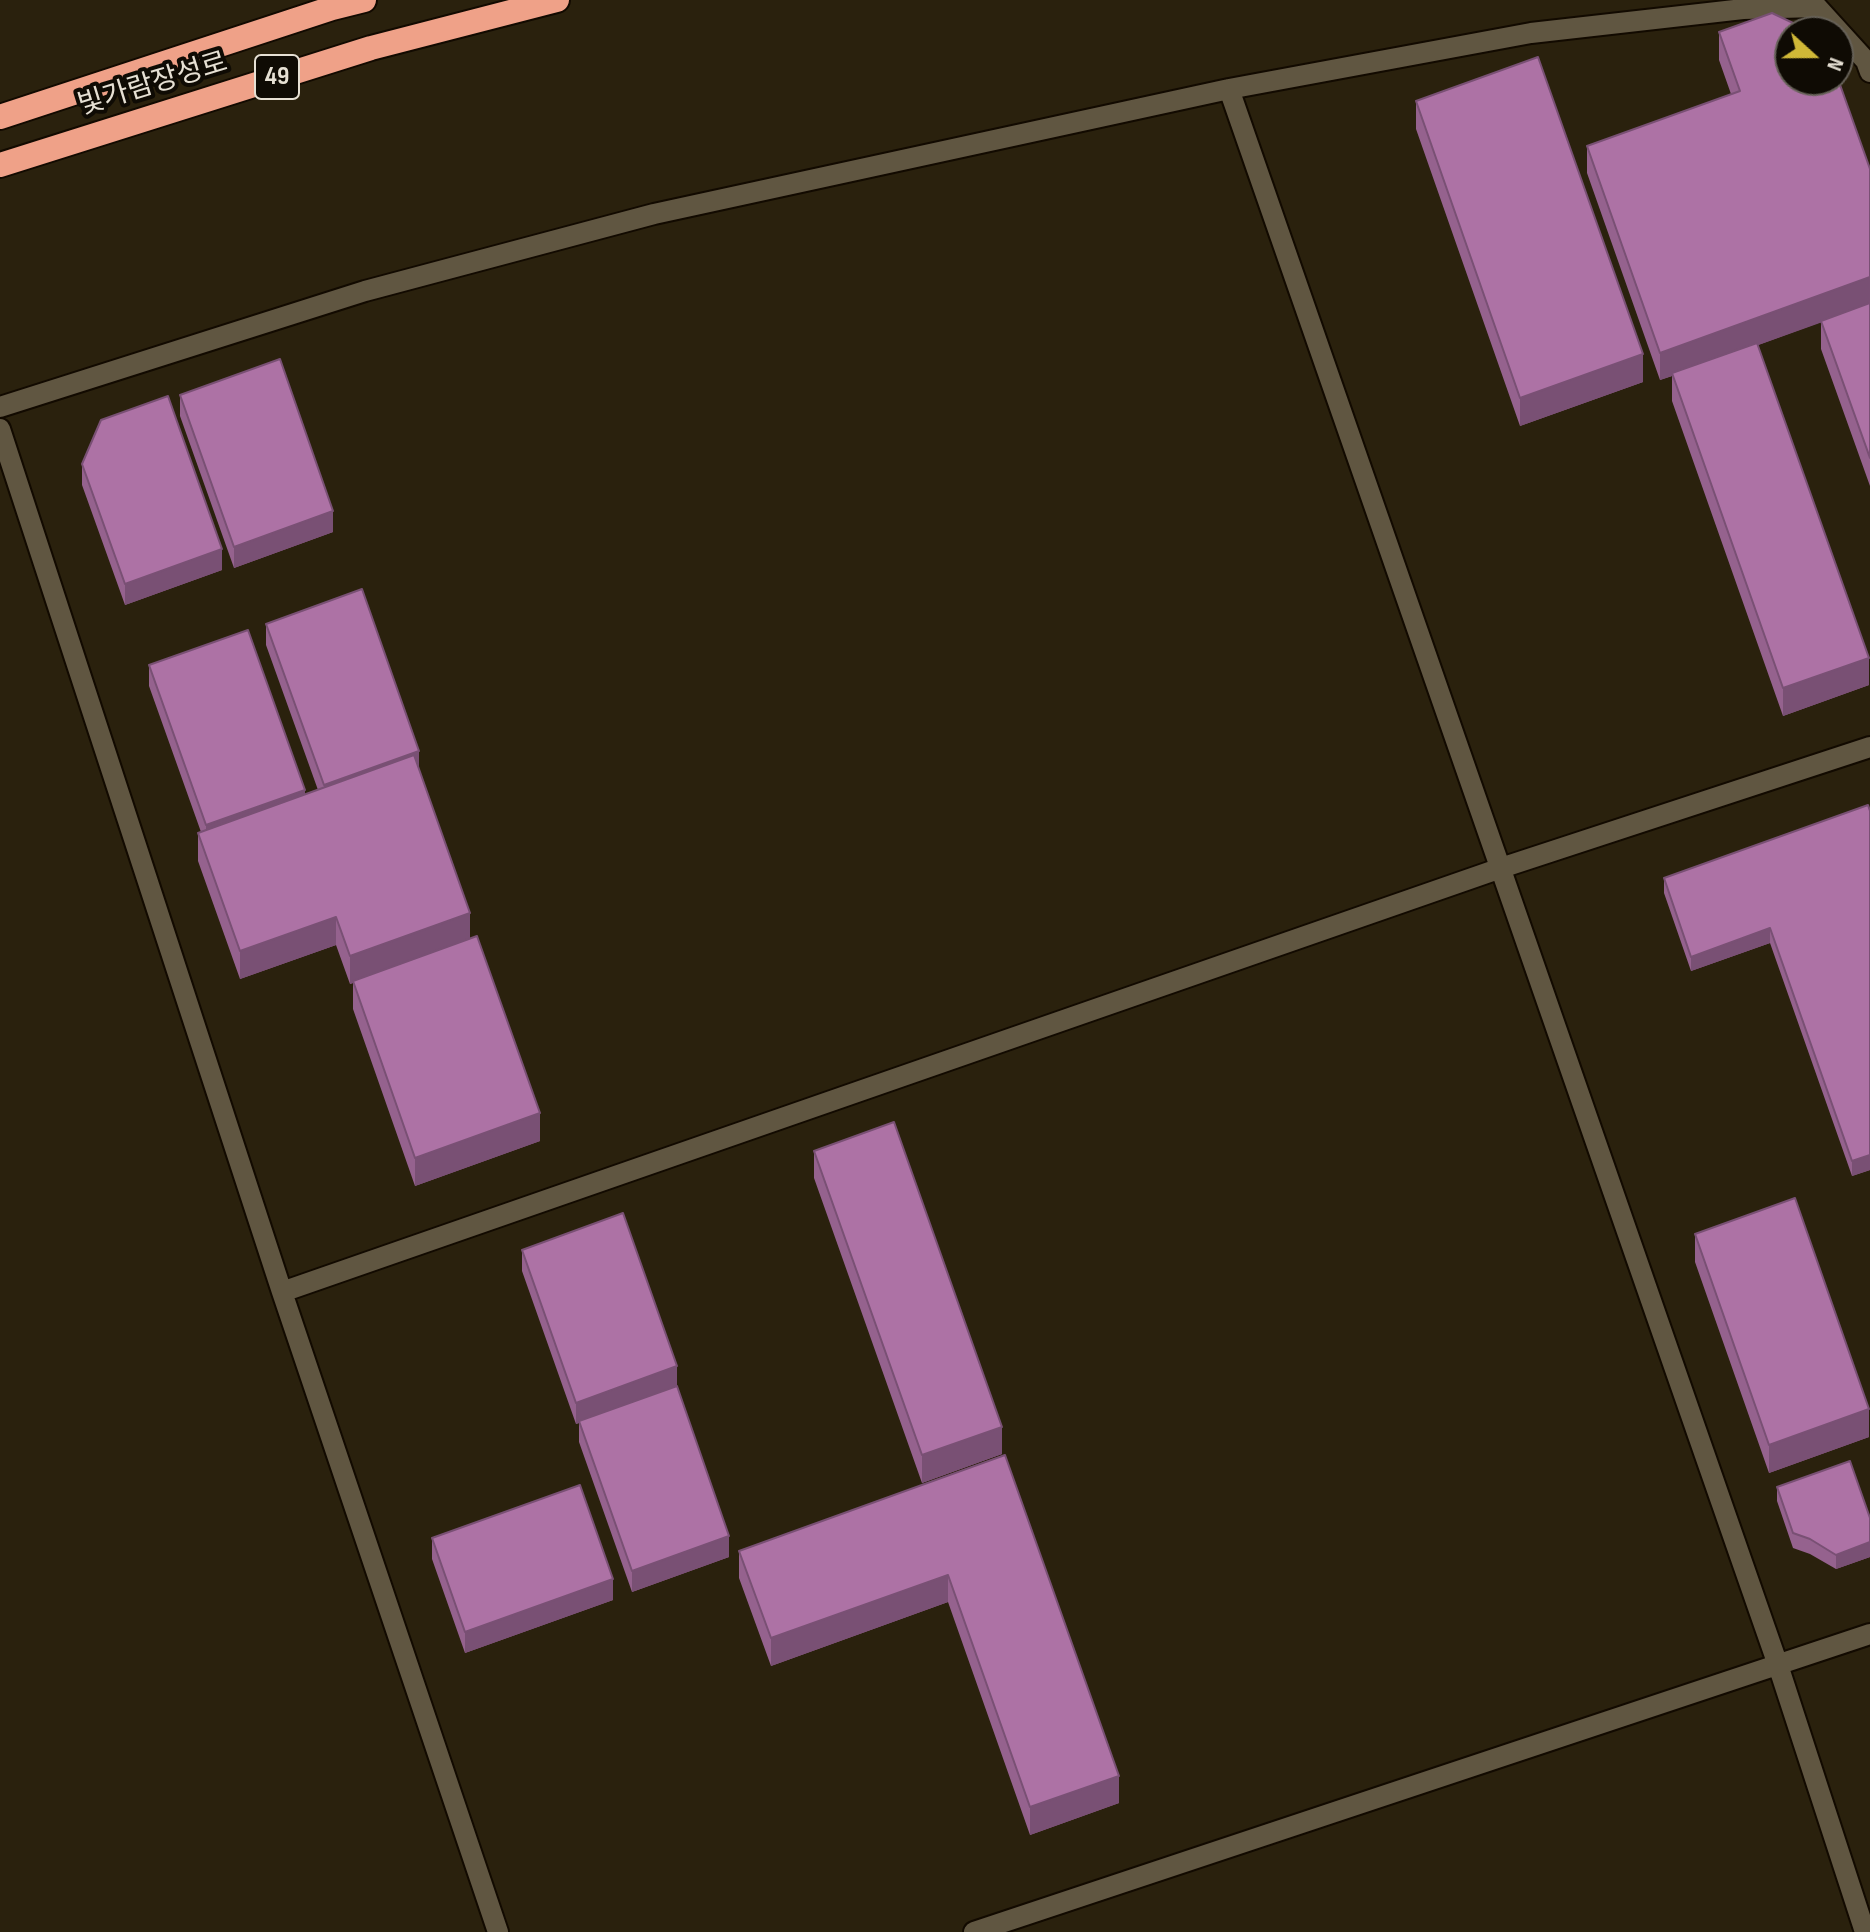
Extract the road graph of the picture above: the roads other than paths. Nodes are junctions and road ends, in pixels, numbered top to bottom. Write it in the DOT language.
graph roads {
  1 [pos="364,0"];
  2 [pos="557,0"];
  3 [pos="1870,72"];
  4 [pos="1229,89"];
  5 [pos="0,117"];
  6 [pos="0,165"];
  7 [pos="0,407"];
  8 [pos="0,429"];
  9 [pos="1870,747"];
  10 [pos="1501,868"];
  11 [pos="282,1292"];
  12 [pos="1870,1634"];
  13 [pos="1778,1665"];
  14 [pos="498,1932"];
  15 [pos="974,1932"];
  16 [pos="1865,1932"];
  1 -- 5 [label="highway, 빛가람장성로 / 49"];
  2 -- 6 [label="highway, 빛가람장성로 / 49"];
  3 -- 4 [label="street"];
  4 -- 7 [label="street"];
  4 -- 10 [label="street"];
  8 -- 11 [label="street"];
  9 -- 10 [label="street"];
  10 -- 11 [label="street"];
  10 -- 13 [label="street"];
  11 -- 14 [label="street"];
  12 -- 13 [label="street"];
  13 -- 15 [label="street"];
  13 -- 16 [label="street"];
}
